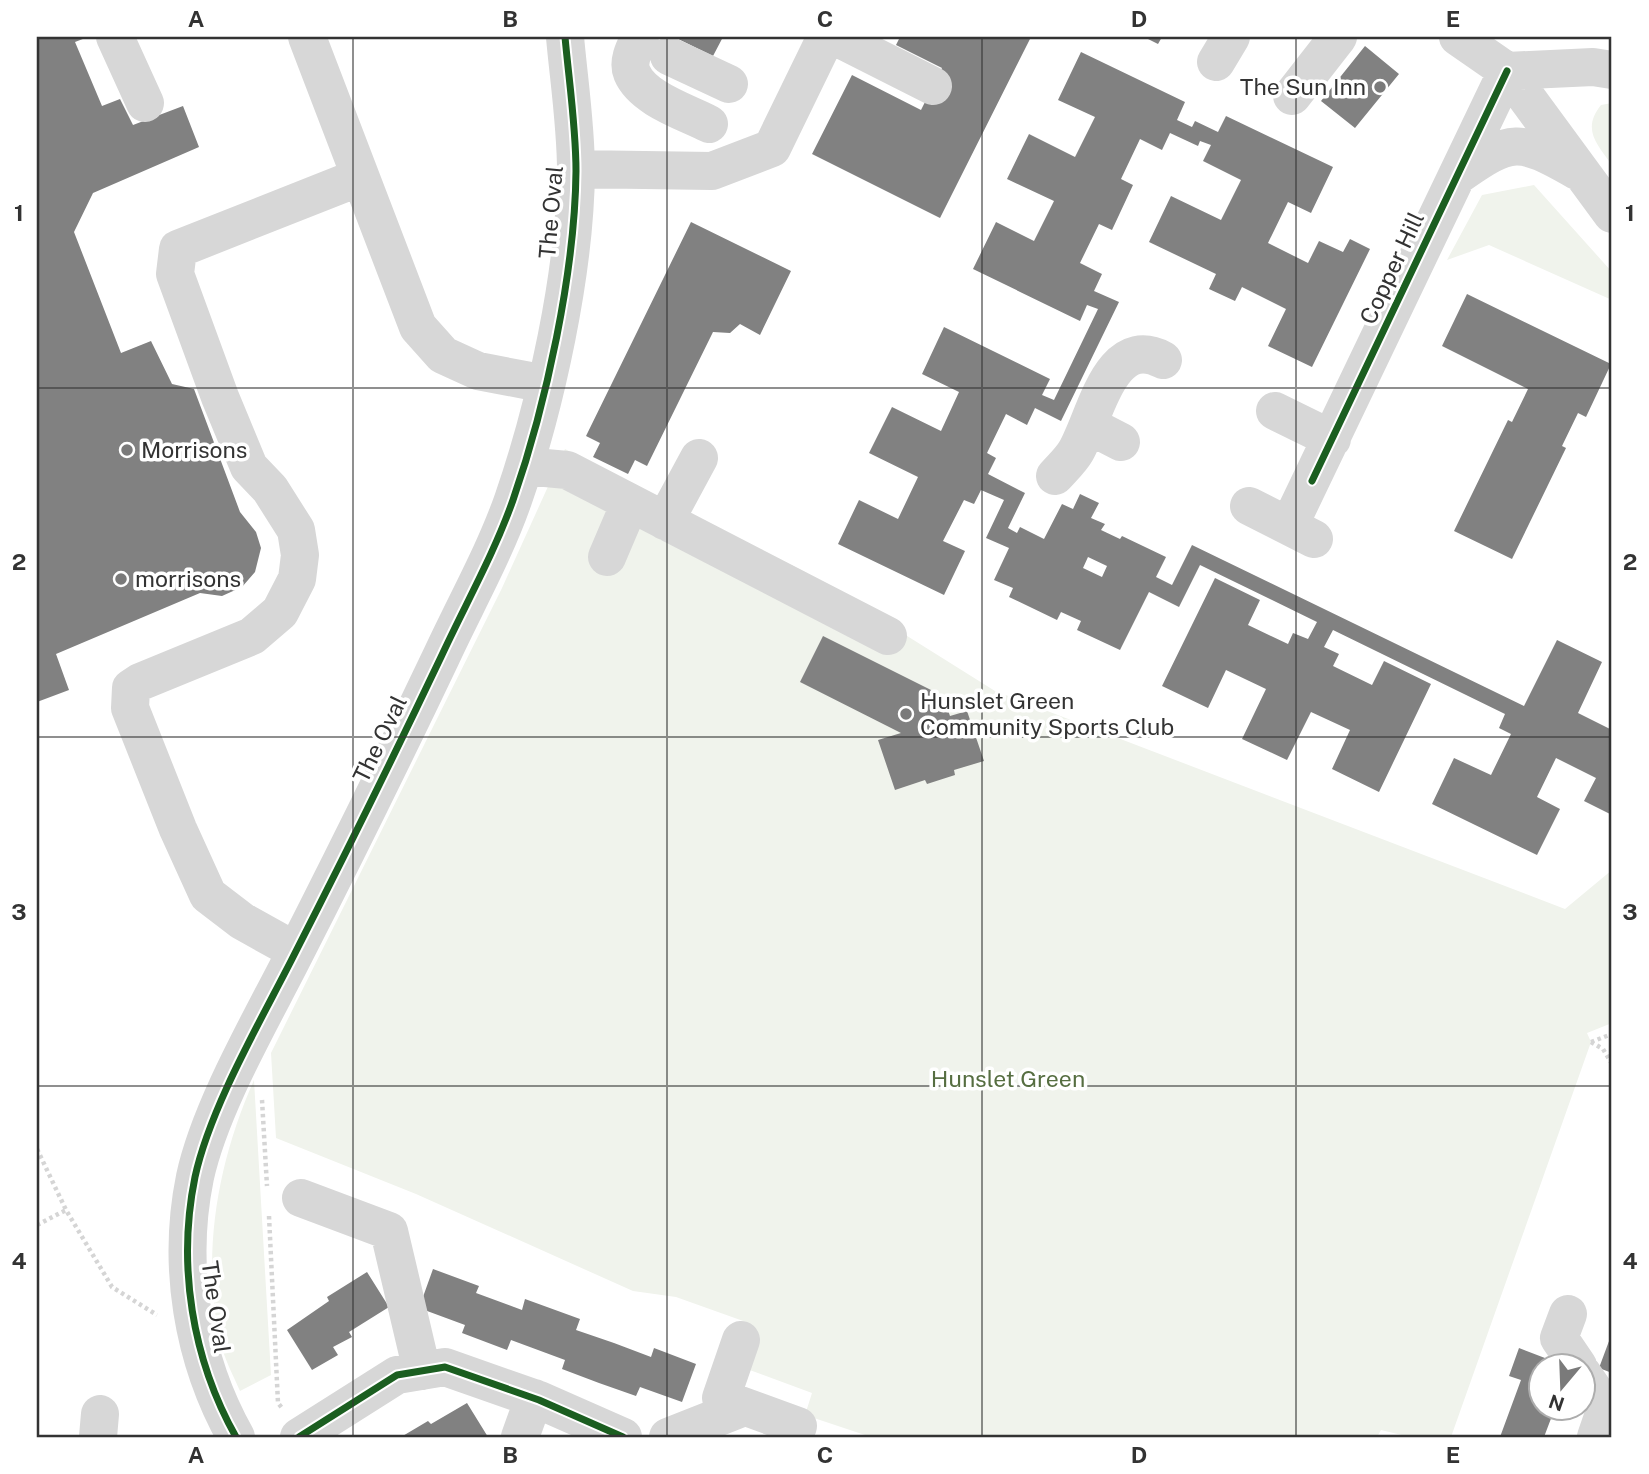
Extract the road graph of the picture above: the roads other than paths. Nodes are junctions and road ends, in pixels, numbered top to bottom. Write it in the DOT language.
graph roads {
  1 [pos="115,37"];
  2 [pos="307,37"];
  3 [pos="565,37"];
  4 [pos="826,37"];
  5 [pos="836,37"];
  6 [pos="1338,37"];
  7 [pos="1458,37"];
  8 [pos="654,46"];
  9 [pos="1612,70"];
  10 [pos="1507,71"];
  11 [pos="729,84"];
  12 [pos="933,86"];
  13 [pos="1292,96"];
  14 [pos="145,103"];
  15 [pos="709,124"];
  16 [pos="576,169"];
  17 [pos="1579,172"];
  18 [pos="1457,176"];
  19 [pos="360,177"];
  20 [pos="1612,214"];
  21 [pos="1163,360"];
  22 [pos="546,384"];
  23 [pos="1275,411"];
  24 [pos="1332,439"];
  25 [pos="699,458"];
  26 [pos="524,466"];
  27 [pos="1055,476"];
  28 [pos="630,503"];
  29 [pos="1249,506"];
  30 [pos="665,521"];
  31 [pos="607,557"];
  32 [pos="888,636"];
  33 [pos="296,951"];
  34 [pos="279,1199"];
  35 [pos="1568,1314"];
  36 [pos="741,1340"];
  37 [pos="1568,1352"];
  38 [pos="422,1371"];
  39 [pos="534,1398"];
  40 [pos="744,1407"];
  41 [pos="300,1436"];
  42 [pos="236,1437"];
  43 [pos="520,1437"];
  44 [pos="623,1437"];
  45 [pos="668,1437"];
  46 [pos="794,1437"];
  1 -- 14 [label="street"];
  2 -- 19 [label="street"];
  3 -- 16 [label="street, The Oval"];
  4 -- 16 [label="street"];
  5 -- 12 [label="street"];
  6 -- 13 [label="street"];
  7 -- 10 [label="street"];
  8 -- 11 [label="street"];
  8 -- 15 [label="street"];
  9 -- 10 [label="street"];
  10 -- 17 [label="street"];
  10 -- 18 [label="street, Copper Hill"];
  16 -- 22 [label="street, The Oval"];
  17 -- 18 [label="street, Copper Hill"];
  17 -- 20 [label="street"];
  18 -- 24 [label="street, Copper Hill"];
  19 -- 22 [label="street"];
  19 -- 33 [label="street"];
  21 -- 27 [label="street"];
  22 -- 26 [label="street, The Oval"];
  23 -- 24 [label="street"];
  24 -- 29 [label="street, Copper Hill"];
  25 -- 30 [label="street"];
  26 -- 28 [label="street"];
  26 -- 33 [label="street, The Oval"];
  28 -- 30 [label="street"];
  28 -- 31 [label="street"];
  30 -- 32 [label="street"];
  33 -- 42 [label="street, The Oval"];
  34 -- 38 [label="street"];
  35 -- 37 [label="street"];
  36 -- 40 [label="street"];
  38 -- 39 [label="street"];
  38 -- 41 [label="street"];
  39 -- 43 [label="street"];
  39 -- 44 [label="street"];
  40 -- 45 [label="street"];
  40 -- 46 [label="street"];
}
